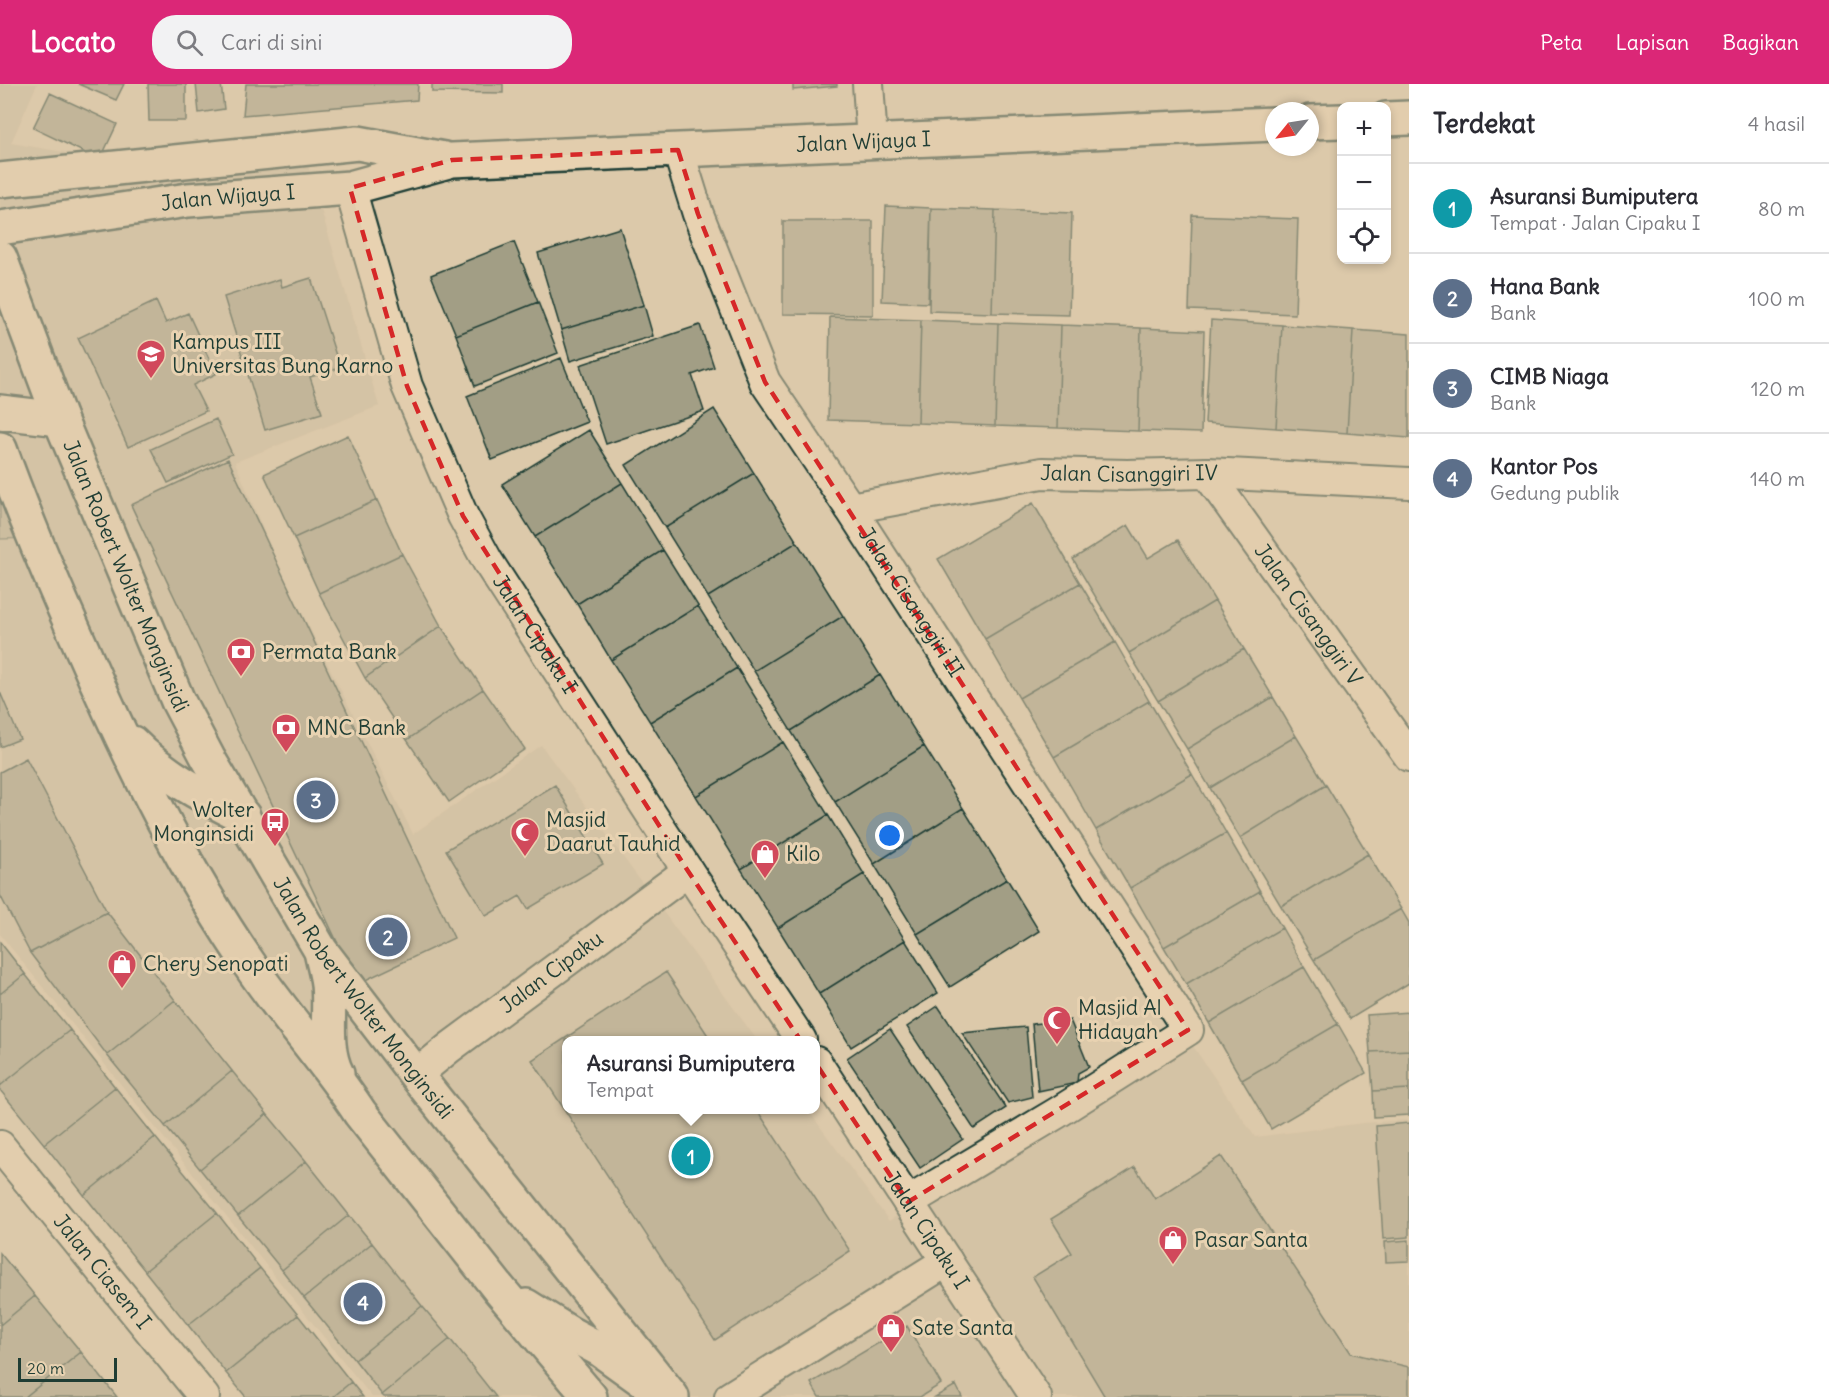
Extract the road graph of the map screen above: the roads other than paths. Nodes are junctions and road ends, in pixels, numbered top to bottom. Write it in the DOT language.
graph roads {
  1 [pos="868,84"];
  2 [pos="1409,118"];
  3 [pos="1391,119"];
  4 [pos="1337,121"];
  5 [pos="1319,122"];
  6 [pos="1265,123"];
  7 [pos="872,141"];
  8 [pos="678,150"];
  9 [pos="452,160"];
  10 [pos="0,180"];
  11 [pos="350,188"];
  12 [pos="0,228"];
  13 [pos="0,258"];
  14 [pos="0,412"];
  15 [pos="60,419"];
  16 [pos="0,449"];
  17 [pos="1207,473"];
  18 [pos="1409,483"];
  19 [pos="850,508"];
  20 [pos="113,720"];
  21 [pos="1409,756"];
  22 [pos="243,816"];
  23 [pos="688,871"];
  24 [pos="321,951"];
  25 [pos="798,1036"];
  26 [pos="820,1068"];
  27 [pos="416,1075"];
  28 [pos="344,1088"];
  29 [pos="0,1146"];
  30 [pos="908,1202"];
  31 [pos="947,1261"];
  32 [pos="499,1289"];
  33 [pos="204,1397"];
  34 [pos="590,1397"];
  35 [pos="668,1397"];
  36 [pos="672,1397"];
  37 [pos="730,1397"];
  38 [pos="1036,1397"];
  1 -- 7 [label="street"];
  2 -- 3 [label="main road"];
  4 -- 5 [label="main road"];
  6 -- 7 [label="main road, Jalan Wijaya I"];
  7 -- 8 [label="main road, Jalan Wijaya I"];
  8 -- 9 [label="main road, Jalan Wijaya I"];
  8 -- 19 [label="street, Jalan Cisanggiri II"];
  9 -- 10 [label="main road, Jalan Wijaya I"];
  9 -- 11 [label="main road, Jalan Wijaya I"];
  11 -- 12 [label="main road, Jalan Wijaya I"];
  11 -- 23 [label="street, Jalan Cipaku I"];
  13 -- 15 [label="main road, Jalan Robert Wolter Monginsidi"];
  14 -- 15 [label="main road"];
  15 -- 22 [label="main road, Jalan Robert Wolter Monginsidi"];
  16 -- 20 [label="main road"];
  17 -- 18 [label="street, Jalan Cisanggiri IV"];
  17 -- 19 [label="street, Jalan Cisanggiri IV"];
  17 -- 21 [label="street, Jalan Cisanggiri V"];
  19 -- 30 [label="street, Jalan Cisanggiri II"];
  20 -- 22 [label="main road"];
  20 -- 28 [label="main road"];
  22 -- 24 [label="main road, Jalan Robert Wolter Monginsidi"];
  23 -- 25 [label="street, Jalan Cipaku I"];
  23 -- 27 [label="street, Jalan Cipaku"];
  24 -- 27 [label="main road, Jalan Robert Wolter Monginsidi"];
  24 -- 28 [label="main road"];
  26 -- 30 [label="street, Jalan Cipaku I"];
  27 -- 36 [label="main road, Jalan Robert Wolter Monginsidi"];
  28 -- 32 [label="main road"];
  29 -- 33 [label="street, Jalan Ciasem I"];
  30 -- 31 [label="street, Jalan Cipaku I"];
  31 -- 37 [label="street"];
  31 -- 38 [label="street, Jalan Cipaku I"];
  32 -- 34 [label="main road"];
  32 -- 35 [label="main road"];
}
